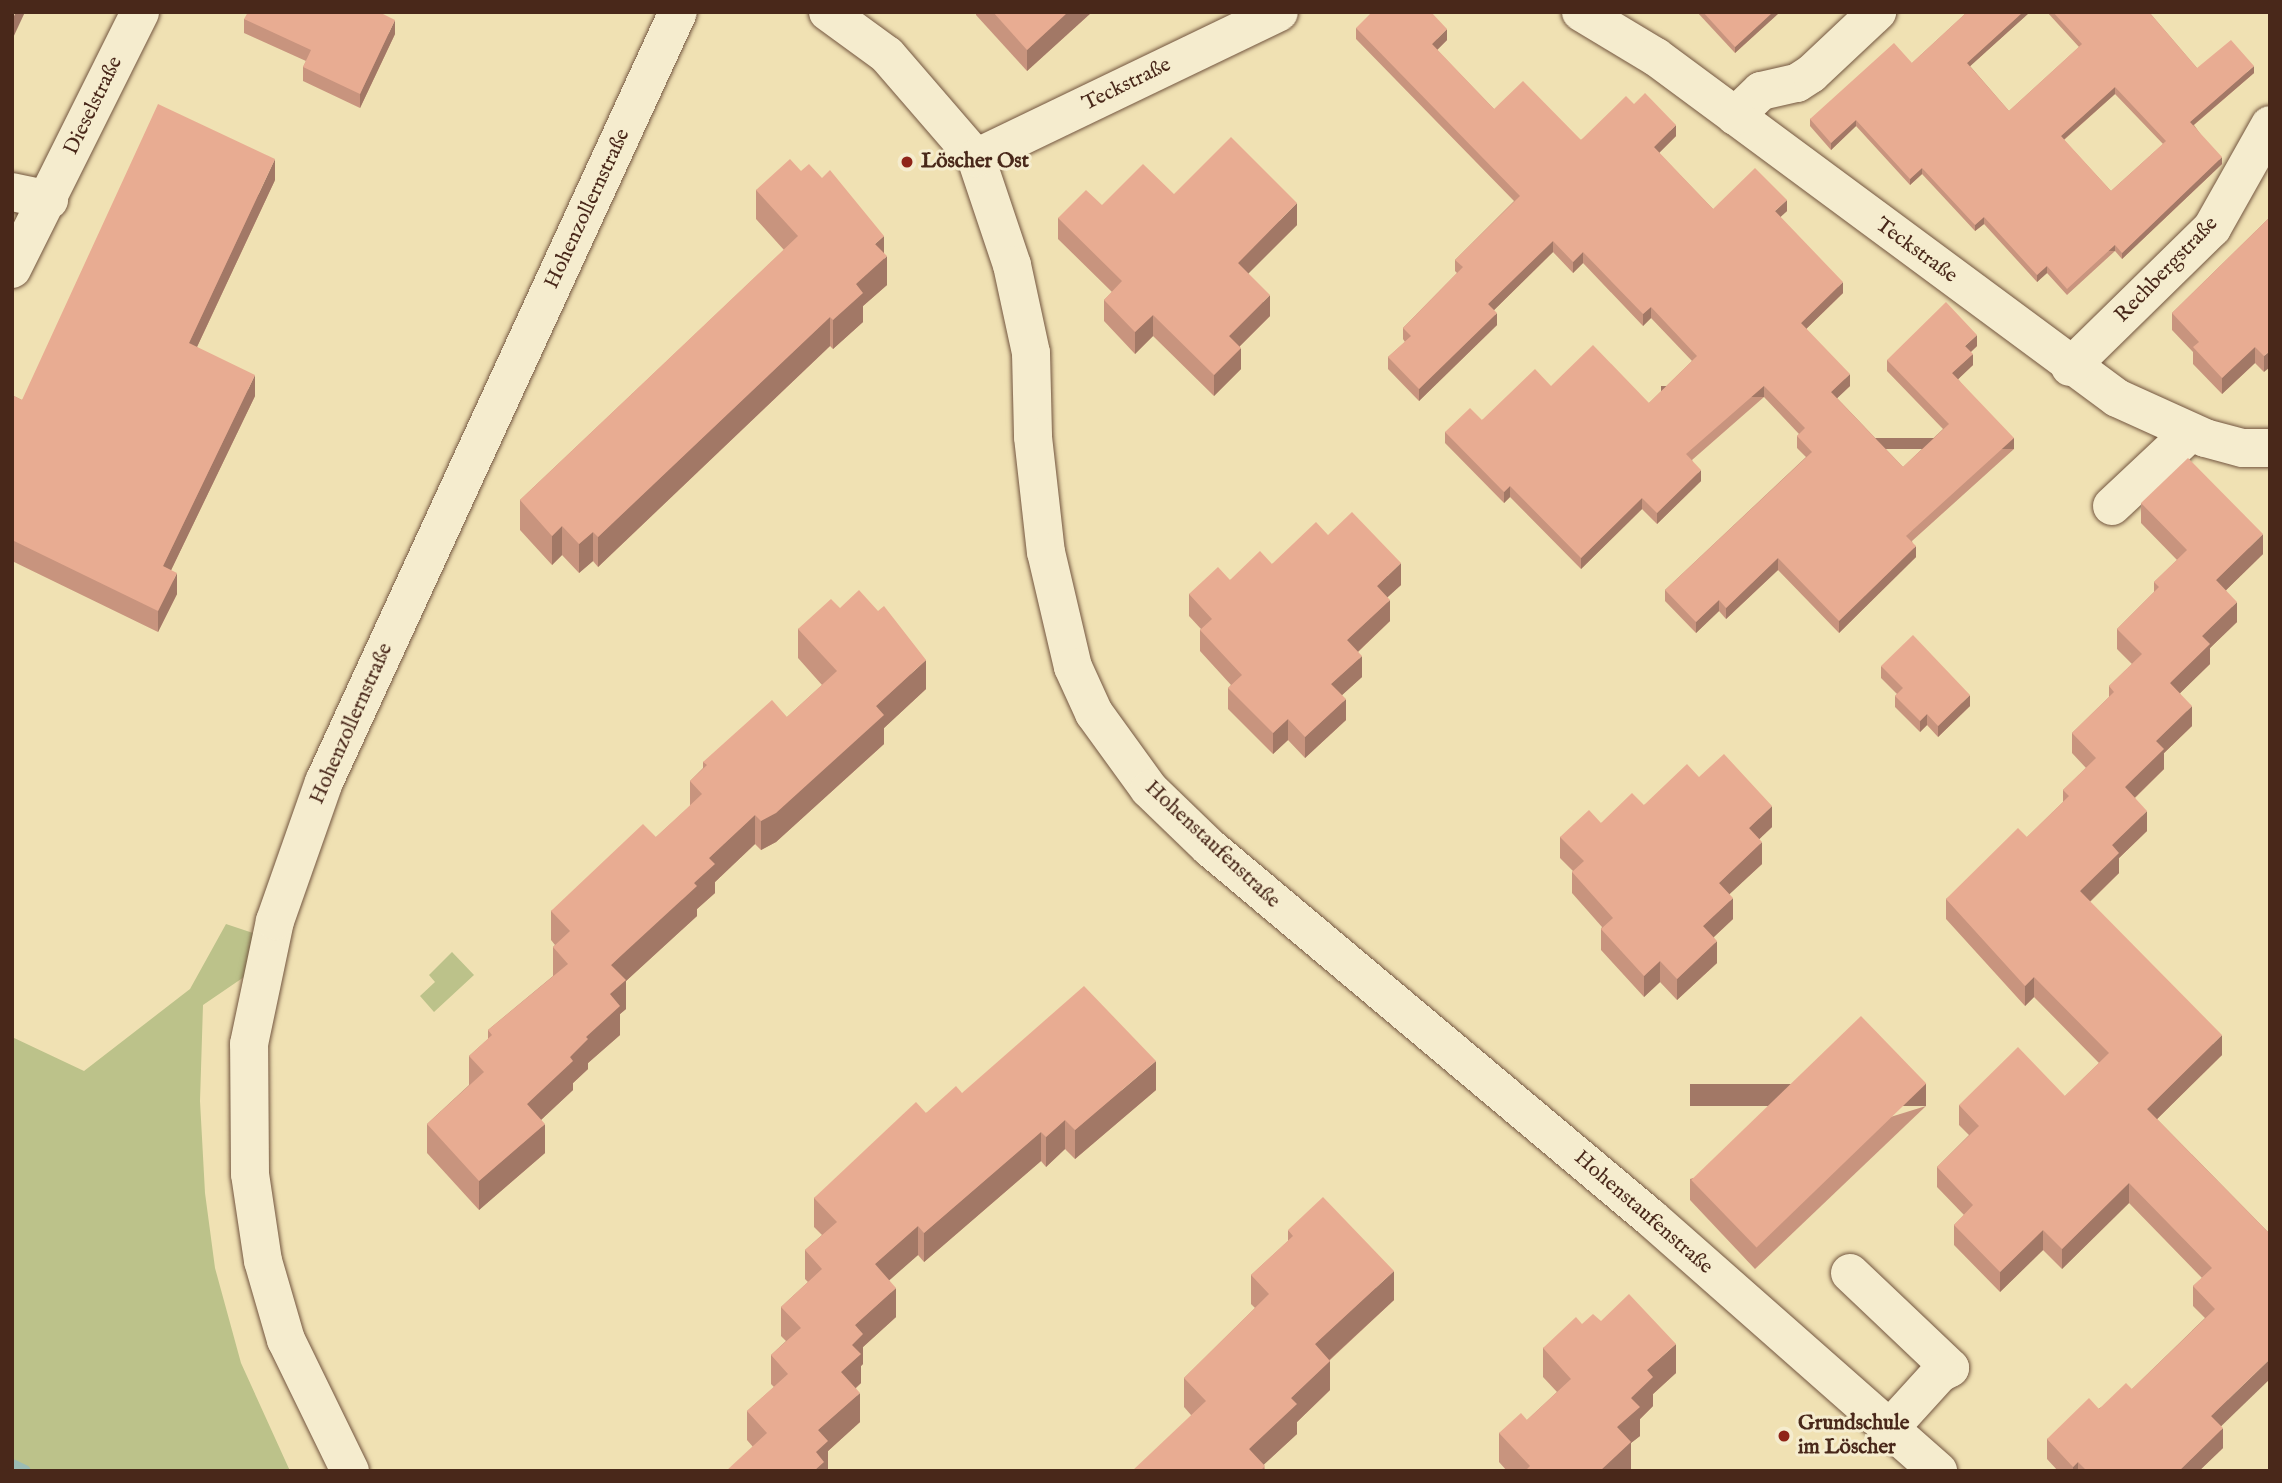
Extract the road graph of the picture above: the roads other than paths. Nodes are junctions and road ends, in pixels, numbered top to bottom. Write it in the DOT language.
graph roads {
  1 [pos="140,12"];
  2 [pos="678,12"];
  3 [pos="828,12"];
  4 [pos="1279,12"];
  5 [pos="1581,12"];
  6 [pos="1877,12"];
  7 [pos="1735,116"];
  8 [pos="2270,125"];
  9 [pos="976,158"];
  10 [pos="12,192"];
  11 [pos="49,200"];
  12 [pos="12,269"];
  13 [pos="2070,366"];
  14 [pos="2191,432"];
  15 [pos="2270,447"];
  16 [pos="2112,506"];
  17 [pos="1850,1273"];
  18 [pos="1889,1429"];
  19 [pos="350,1471"];
  20 [pos="1938,1471"];
  1 -- 11 [label="street, Dieselstraße"];
  2 -- 19 [label="street, Hohenzollernstraße"];
  3 -- 9 [label="street, Hohenstaufenstraße"];
  4 -- 9 [label="street, Teckstraße"];
  5 -- 7 [label="street, Teckstraße"];
  6 -- 7 [label="street"];
  7 -- 13 [label="street, Teckstraße"];
  8 -- 13 [label="street, Rechbergstraße"];
  9 -- 18 [label="street, Hohenstaufenstraße"];
  10 -- 11 [label="street"];
  11 -- 12 [label="street, Dieselstraße"];
  13 -- 14 [label="street, Teckstraße"];
  14 -- 15 [label="street, Teckstraße"];
  14 -- 16 [label="street"];
  17 -- 18 [label="street"];
  18 -- 20 [label="street, Hohenstaufenstraße"];
}
